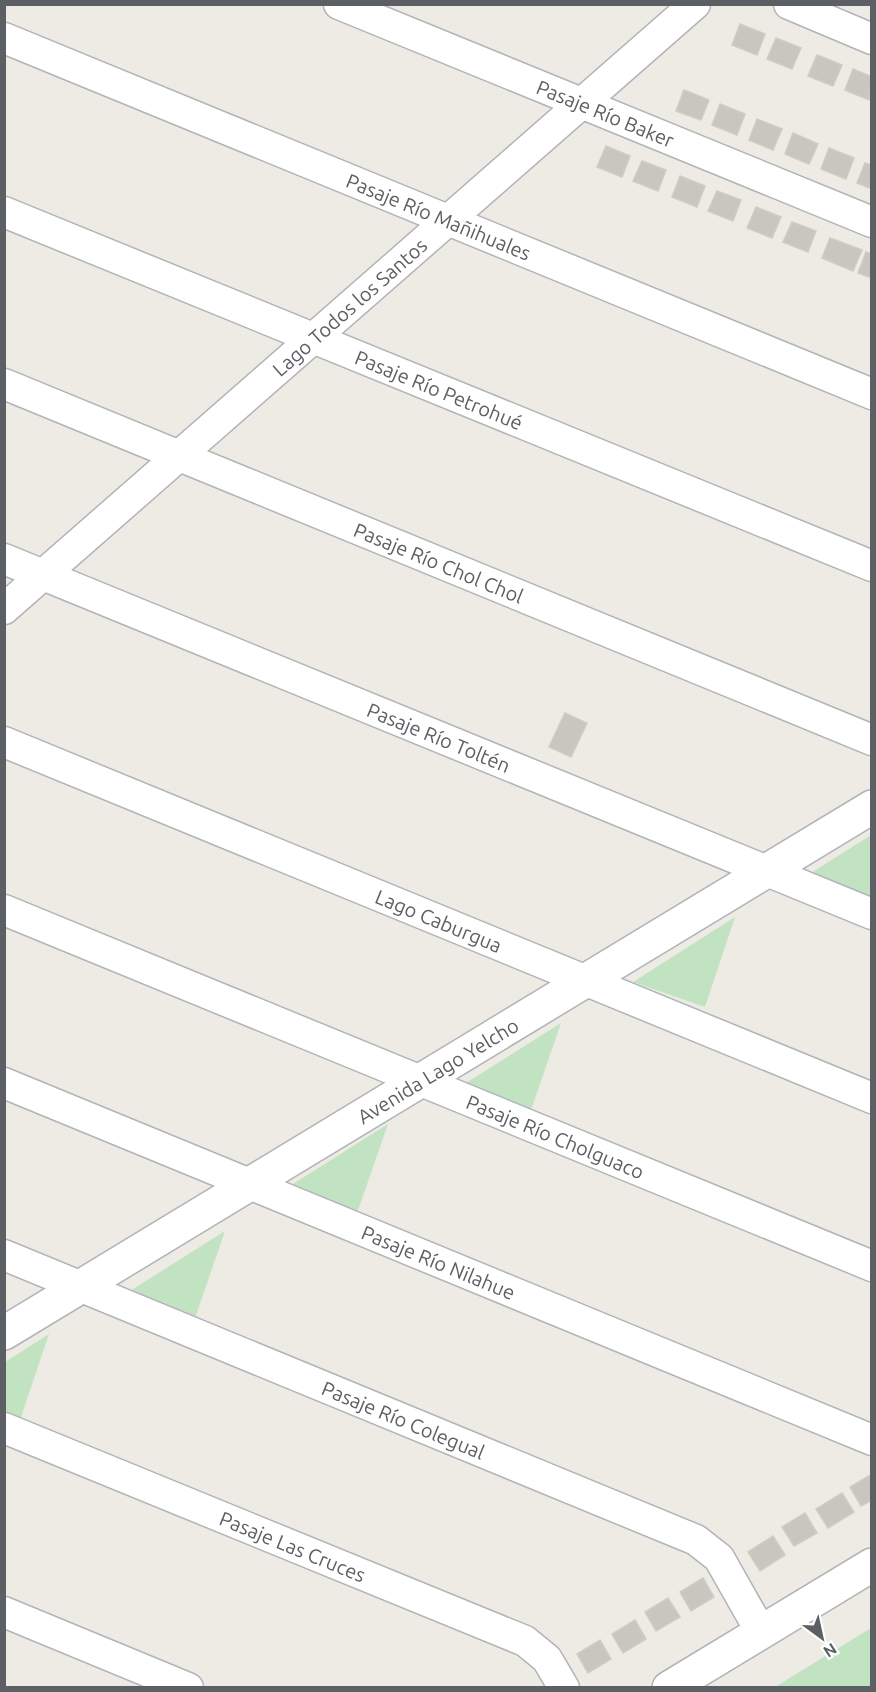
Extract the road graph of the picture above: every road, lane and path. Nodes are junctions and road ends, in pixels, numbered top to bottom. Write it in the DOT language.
graph roads {
  1 [pos="339,4"];
  2 [pos="695,4"];
  3 [pos="789,4"];
  4 [pos="4,38"];
  5 [pos="872,39"];
  6 [pos="584,105"];
  7 [pos="4,212"];
  8 [pos="448,220"];
  9 [pos="872,222"];
  10 [pos="314,339"];
  11 [pos="4,384"];
  12 [pos="872,394"];
  13 [pos="179,456"];
  14 [pos="4,559"];
  15 [pos="872,566"];
  16 [pos="44,575"];
  17 [pos="4,609"];
  18 [pos="872,740"];
  19 [pos="4,742"];
  20 [pos="872,807"];
  21 [pos="766,871"];
  22 [pos="4,910"];
  23 [pos="872,914"];
  24 [pos="585,981"];
  25 [pos="420,1081"];
  26 [pos="4,1083"];
  27 [pos="872,1098"];
  28 [pos="250,1184"];
  29 [pos="4,1255"];
  30 [pos="872,1266"];
  31 [pos="82,1287"];
  32 [pos="4,1333"];
  33 [pos="4,1428"];
  34 [pos="872,1440"];
  35 [pos="872,1564"];
  36 [pos="4,1612"];
  37 [pos="761,1632"];
  38 [pos="188,1688"];
  39 [pos="564,1688"];
  40 [pos="669,1688"];
  1 -- 6 [label="street, Pasaje Río Baker"];
  2 -- 6 [label="street, Lago Todos los Santos"];
  3 -- 5 [label="street"];
  4 -- 8 [label="street, Pasaje Río Mañihuales"];
  6 -- 8 [label="street, Lago Todos los Santos"];
  6 -- 9 [label="street, Pasaje Río Baker"];
  7 -- 10 [label="street, Pasaje Río Petrohué"];
  8 -- 10 [label="street, Lago Todos los Santos"];
  8 -- 12 [label="street, Pasaje Río Mañihuales"];
  10 -- 13 [label="street, Lago Todos los Santos"];
  10 -- 15 [label="street, Pasaje Río Petrohué"];
  11 -- 13 [label="street, Pasaje Río Chol Chol"];
  13 -- 16 [label="street, Lago Todos los Santos"];
  13 -- 18 [label="street, Pasaje Río Chol Chol"];
  14 -- 16 [label="street, Pasaje Río Toltén"];
  16 -- 17 [label="street, Lago Todos los Santos"];
  16 -- 21 [label="street, Pasaje Río Toltén"];
  19 -- 24 [label="street, Lago Caburgua"];
  20 -- 21 [label="street, Avenida Lago Yelcho"];
  21 -- 23 [label="street, Pasaje Río Toltén"];
  21 -- 24 [label="street, Avenida Lago Yelcho"];
  22 -- 25 [label="street, Pasaje Río Cholguaco"];
  24 -- 25 [label="street, Avenida Lago Yelcho"];
  24 -- 27 [label="street, Lago Caburgua"];
  25 -- 28 [label="street, Avenida Lago Yelcho"];
  25 -- 30 [label="street, Pasaje Río Cholguaco"];
  26 -- 28 [label="street, Pasaje Río Nilahue"];
  28 -- 31 [label="street, Avenida Lago Yelcho"];
  28 -- 34 [label="street, Pasaje Río Nilahue"];
  29 -- 31 [label="street, Pasaje Río Colegual"];
  31 -- 32 [label="street, Avenida Lago Yelcho"];
  31 -- 37 [label="street, Pasaje Río Colegual"];
  33 -- 39 [label="street, Pasaje Las Cruces"];
  35 -- 37 [label="street"];
  36 -- 38 [label="street"];
  37 -- 40 [label="street"];
}
